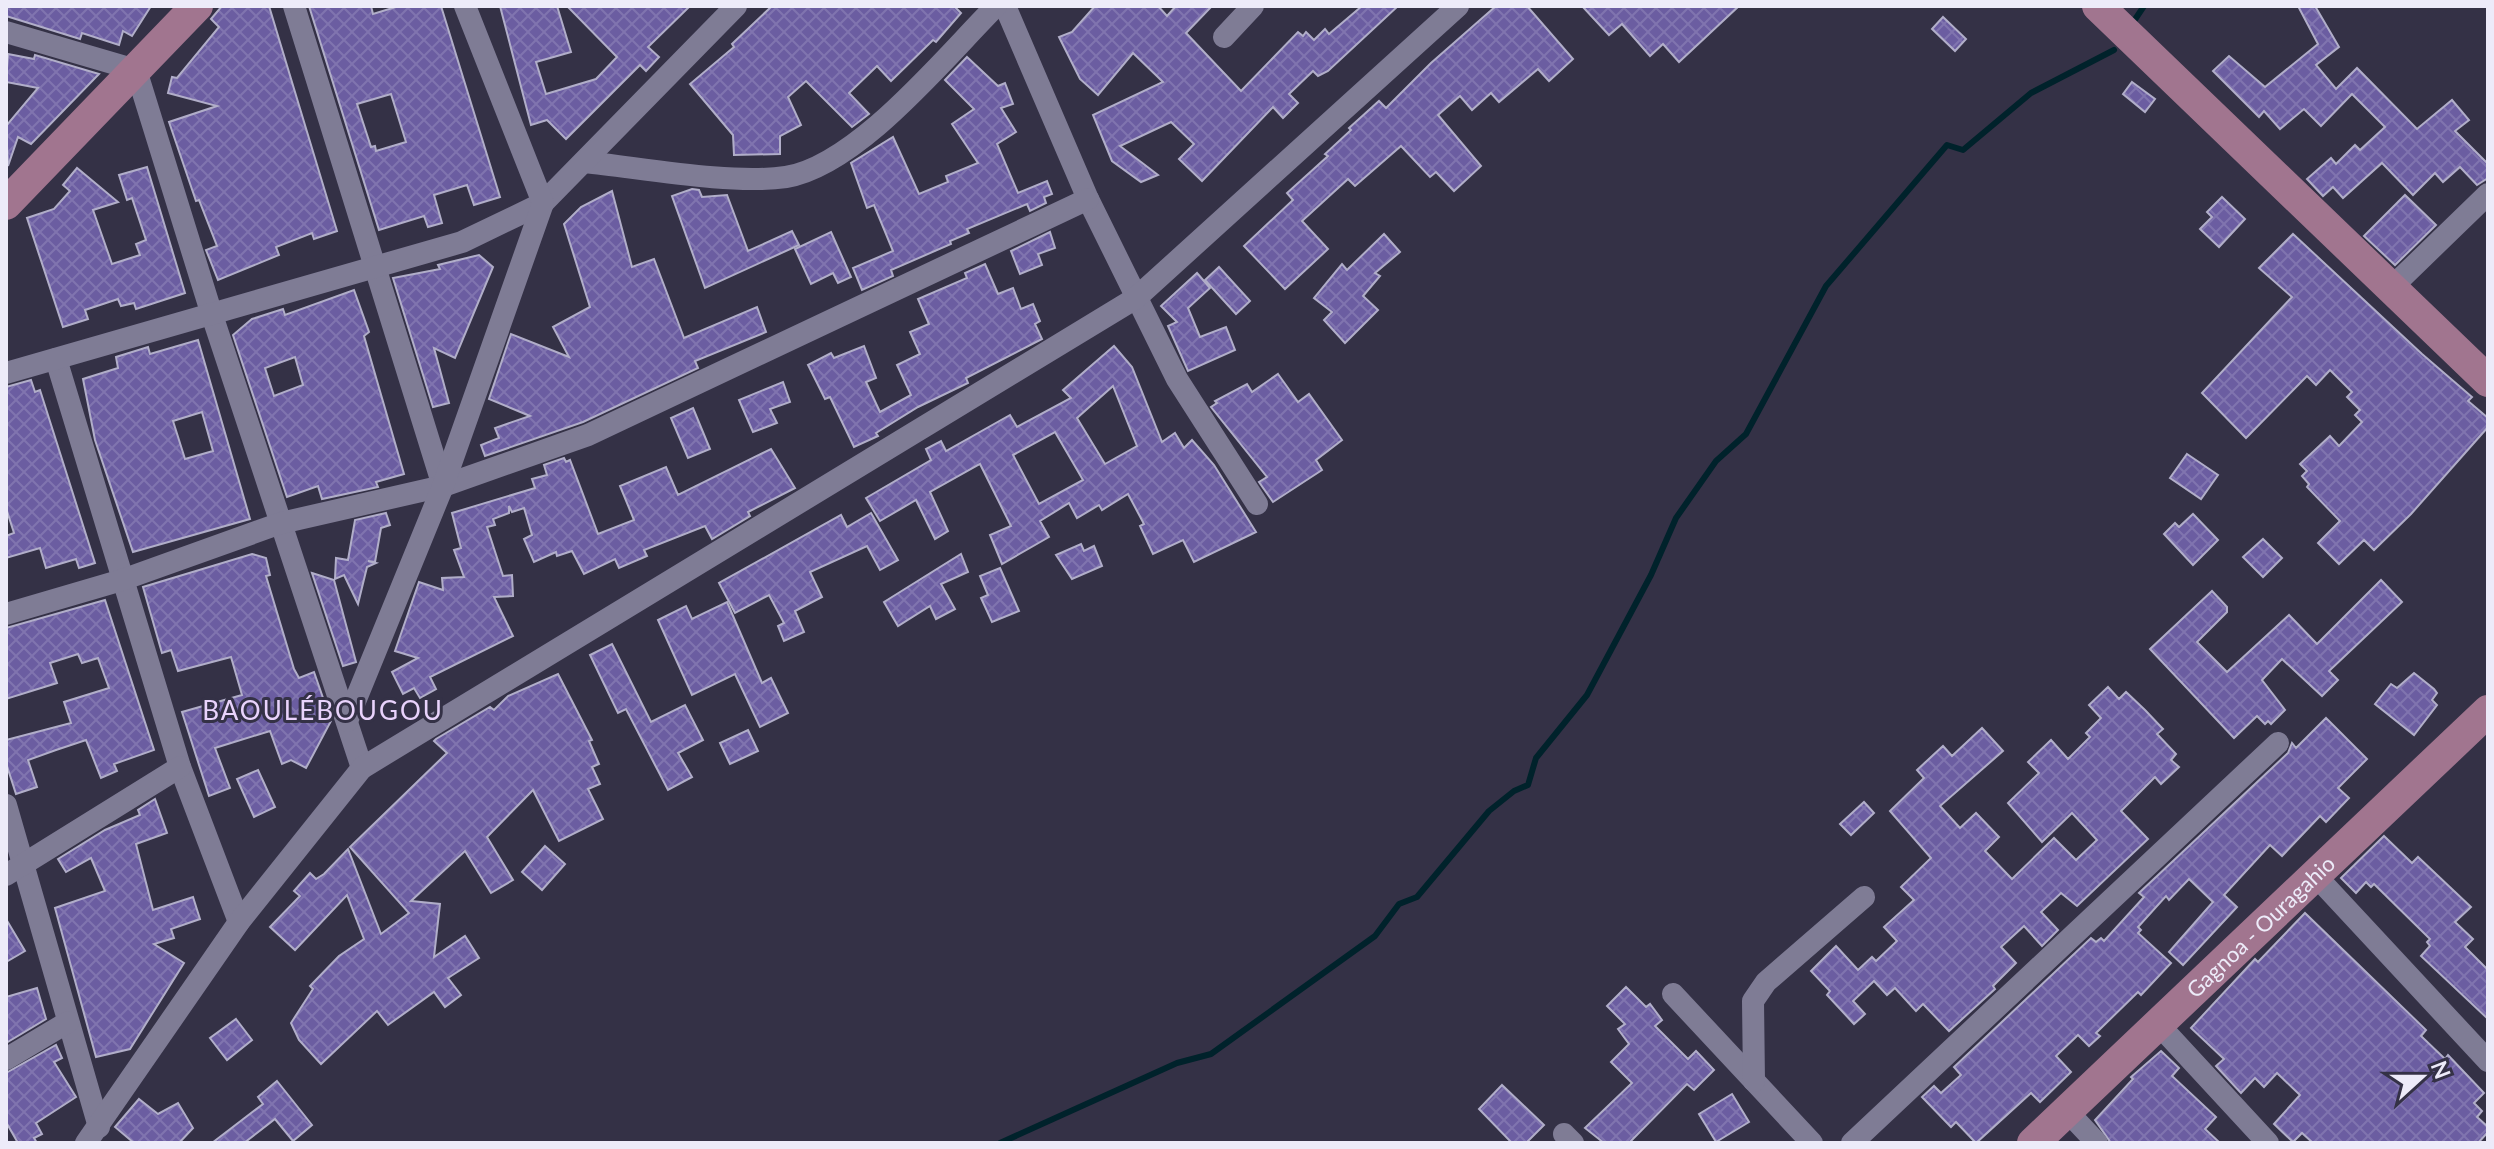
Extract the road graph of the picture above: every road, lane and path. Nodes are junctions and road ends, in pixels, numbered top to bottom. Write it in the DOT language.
graph roads {
  1 [pos="197,6"];
  2 [pos="294,6"];
  3 [pos="465,6"];
  4 [pos="736,6"];
  5 [pos="996,6"];
  6 [pos="1005,6"];
  7 [pos="1253,6"];
  8 [pos="1458,6"];
  9 [pos="2098,6"];
  10 [pos="6,32"];
  11 [pos="1224,37"];
  12 [pos="136,70"];
  13 [pos="585,162"];
  14 [pos="2488,194"];
  15 [pos="8,199"];
  16 [pos="1088,199"];
  17 [pos="543,203"];
  18 [pos="373,268"];
  19 [pos="2391,288"];
  20 [pos="1136,298"];
  21 [pos="212,315"];
  22 [pos="56,359"];
  23 [pos="6,373"];
  24 [pos="2488,381"];
  25 [pos="443,486"];
  26 [pos="1257,504"];
  27 [pos="281,523"];
  28 [pos="122,580"];
  29 [pos="6,614"];
  30 [pos="347,721"];
  31 [pos="2484,724"];
  32 [pos="2278,743"];
  33 [pos="180,767"];
  34 [pos="362,768"];
  35 [pos="6,805"];
  36 [pos="15,870"];
  37 [pos="2315,875"];
  38 [pos="1864,897"];
  39 [pos="239,922"];
  40 [pos="1673,994"];
  41 [pos="68,1022"];
  42 [pos="2159,1025"];
  43 [pos="6,1059"];
  44 [pos="2488,1061"];
  45 [pos="1754,1081"];
  46 [pos="2067,1111"];
  47 [pos="90,1139"];
  48 [pos="1812,1143"];
  49 [pos="1852,1143"];
  50 [pos="2033,1143"];
  51 [pos="2097,1143"];
  52 [pos="2268,1143"];
  1 -- 12 [label="street"];
  2 -- 18 [label="street"];
  3 -- 17 [label="street"];
  4 -- 13 [label="street"];
  5 -- 13 [label="street"];
  6 -- 16 [label="street"];
  7 -- 11 [label="street"];
  8 -- 20 [label="street"];
  9 -- 19 [label="street"];
  10 -- 12 [label="street"];
  12 -- 15 [label="street"];
  12 -- 21 [label="street"];
  13 -- 17 [label="street"];
  14 -- 19 [label="street"];
  16 -- 20 [label="street"];
  16 -- 25 [label="street"];
  17 -- 18 [label="street"];
  17 -- 25 [label="street"];
  18 -- 21 [label="street"];
  18 -- 25 [label="street"];
  19 -- 24 [label="street"];
  20 -- 26 [label="street"];
  20 -- 34 [label="street"];
  21 -- 22 [label="street"];
  21 -- 27 [label="street"];
  22 -- 23 [label="street"];
  22 -- 28 [label="street"];
  25 -- 27 [label="street"];
  25 -- 30 [label="street"];
  27 -- 28 [label="street"];
  27 -- 30 [label="street"];
  28 -- 29 [label="street"];
  28 -- 33 [label="street"];
  30 -- 34 [label="street"];
  31 -- 37 [label="street, Gagnoa - Ouragahio"];
  32 -- 49 [label="street"];
  33 -- 36 [label="street"];
  33 -- 39 [label="street"];
  34 -- 39 [label="street"];
  35 -- 36 [label="street"];
  36 -- 41 [label="street"];
  37 -- 42 [label="street, Gagnoa - Ouragahio"];
  37 -- 44 [label="street"];
  38 -- 45 [label="street"];
  39 -- 47 [label="street"];
  40 -- 45 [label="street"];
  41 -- 43 [label="street"];
  41 -- 47 [label="street"];
  42 -- 46 [label="street, Gagnoa - Ouragahio"];
  42 -- 52 [label="street"];
  45 -- 48 [label="street"];
  46 -- 50 [label="street, Gagnoa - Ouragahio"];
  46 -- 51 [label="street"];
}
